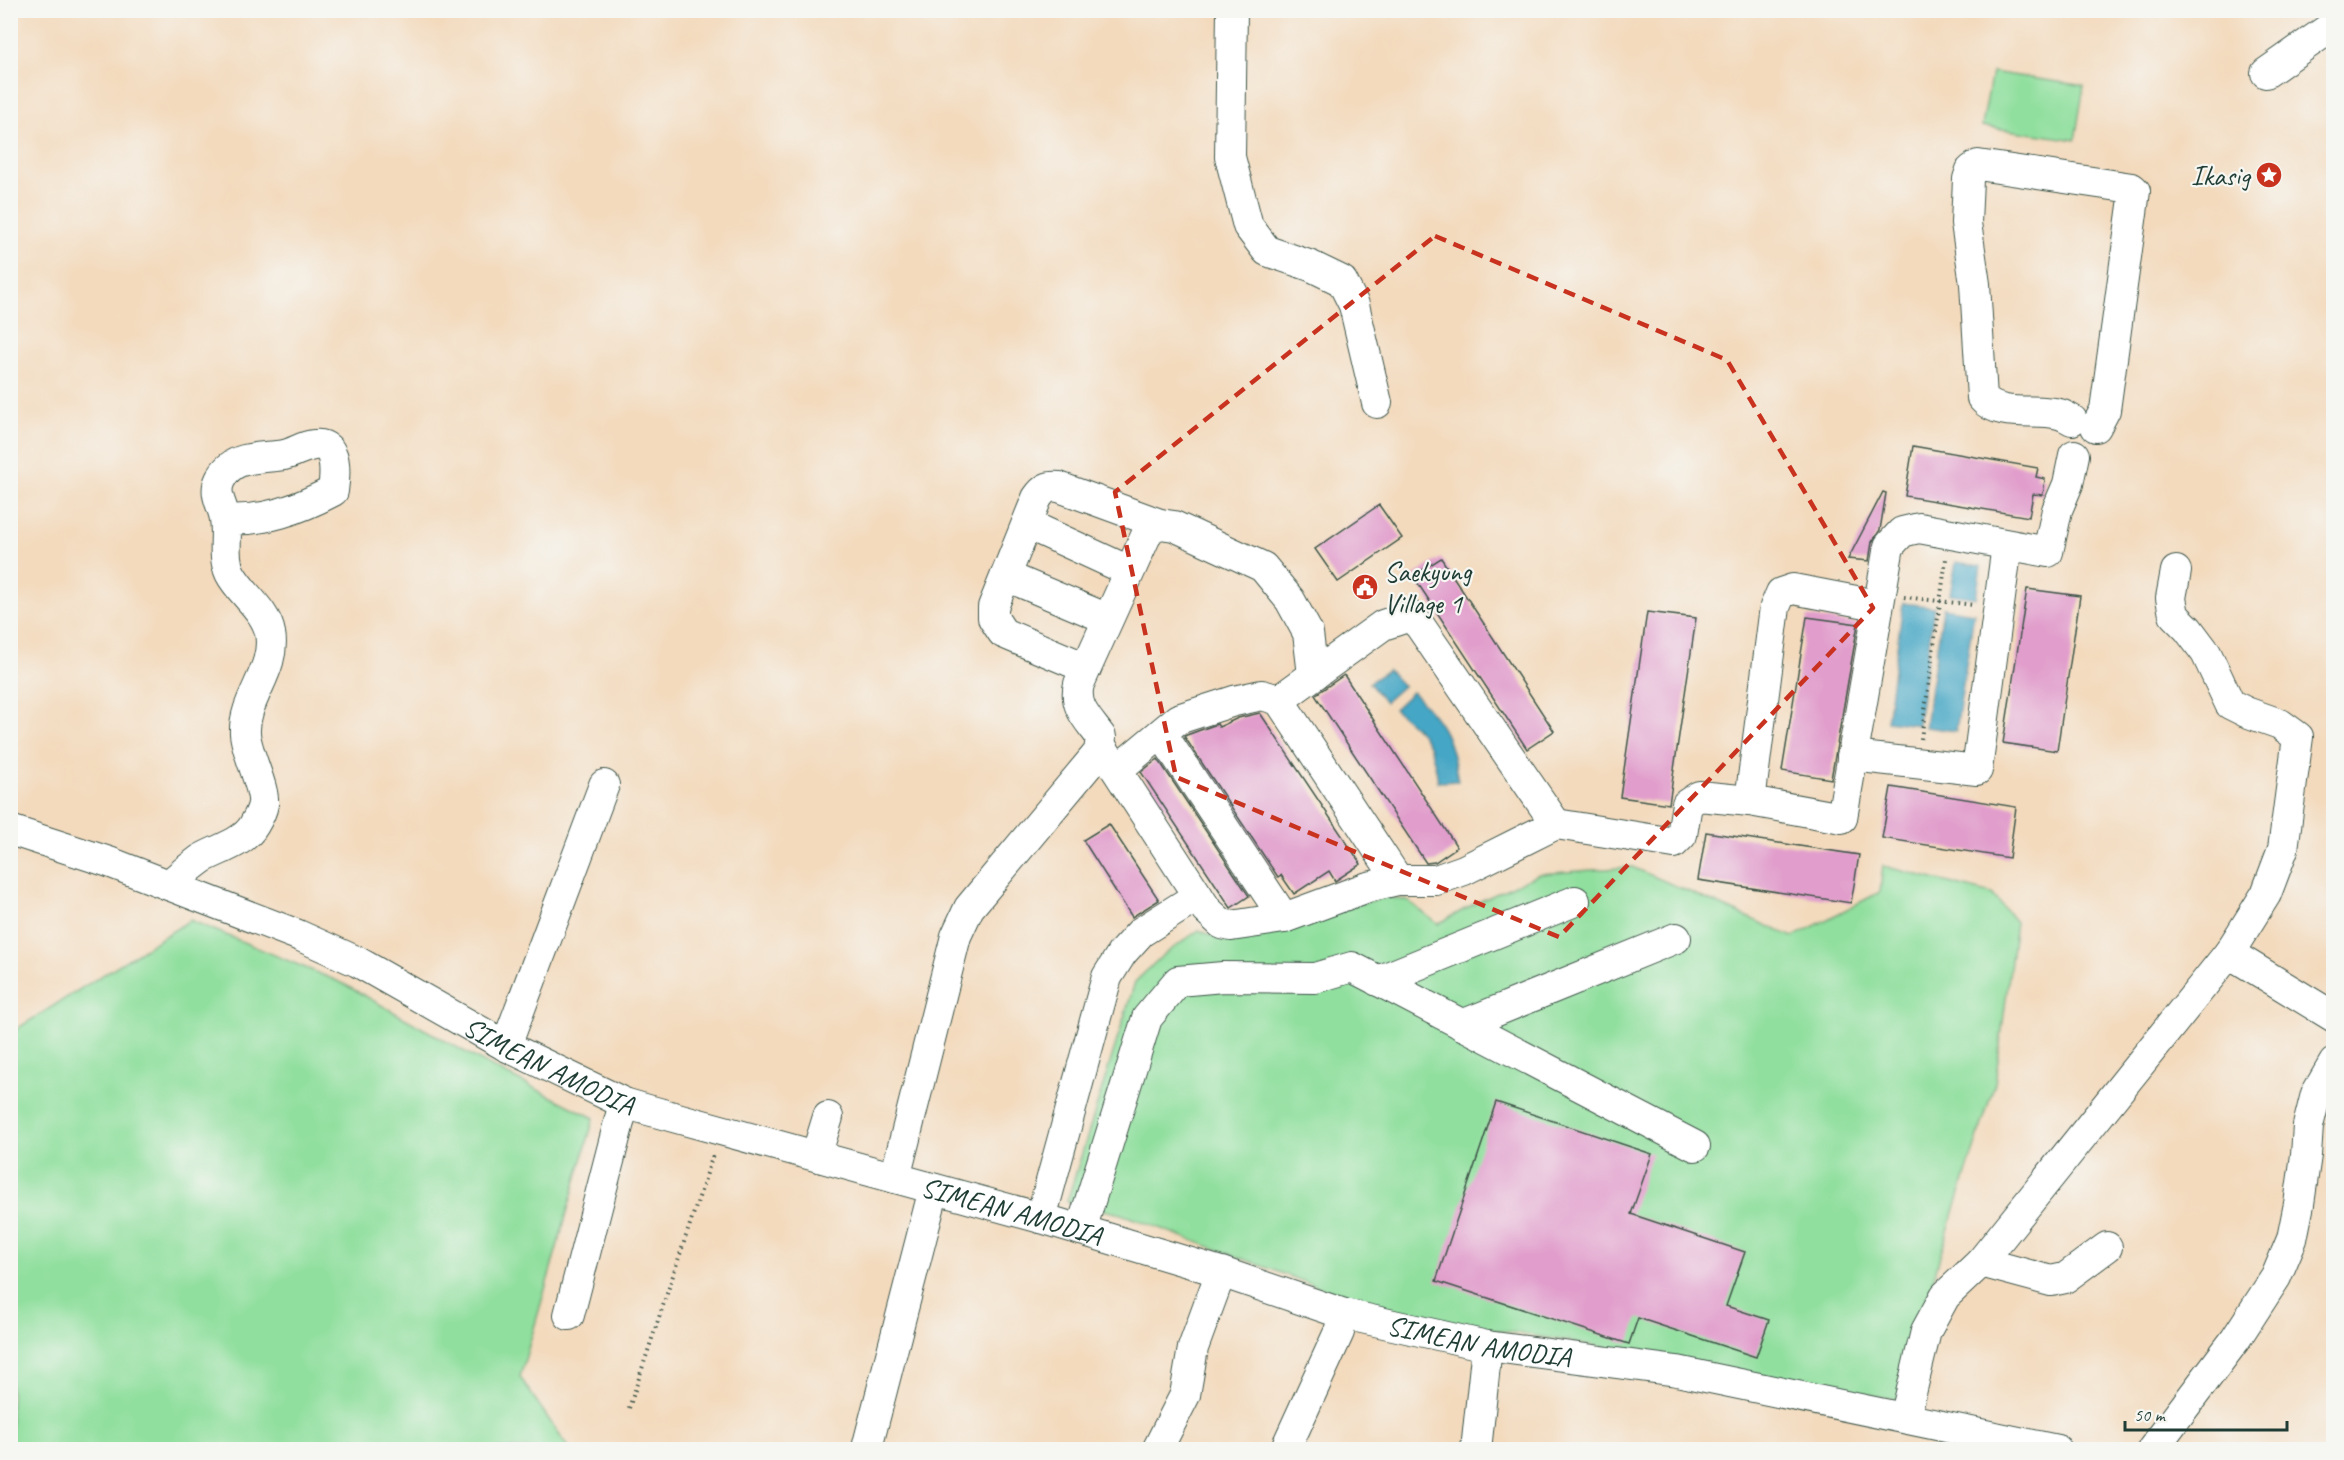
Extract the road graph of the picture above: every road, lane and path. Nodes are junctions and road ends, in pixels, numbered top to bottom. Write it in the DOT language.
graph roads {
  1 [pos="1232,10"];
  2 [pos="2334,25"];
  3 [pos="2266,73"];
  4 [pos="1377,403"];
  5 [pos="2084,424"];
  6 [pos="225,519"];
  7 [pos="1027,524"];
  8 [pos="1160,524"];
  9 [pos="1950,534"];
  10 [pos="2007,545"];
  11 [pos="1129,571"];
  12 [pos="2176,571"];
  13 [pos="1006,576"];
  14 [pos="1878,600"];
  15 [pos="1940,601"];
  16 [pos="1998,608"];
  17 [pos="1108,619"];
  18 [pos="1308,633"];
  19 [pos="1343,654"];
  20 [pos="1086,668"];
  21 [pos="1313,675"];
  22 [pos="1279,700"];
  23 [pos="1162,734"];
  24 [pos="1852,756"];
  25 [pos="1109,758"];
  26 [pos="1918,764"];
  27 [pos="604,785"];
  28 [pos="1750,801"];
  29 [pos="1556,824"];
  30 [pos="12,834"];
  31 [pos="1398,880"];
  32 [pos="169,885"];
  33 [pos="1575,901"];
  34 [pos="1202,903"];
  35 [pos="1284,918"];
  36 [pos="1676,938"];
  37 [pos="2229,953"];
  38 [pos="1378,981"];
  39 [pos="2334,1017"];
  40 [pos="1462,1025"];
  41 [pos="506,1046"];
  42 [pos="2334,1063"];
  43 [pos="624,1103"];
  44 [pos="828,1117"];
  45 [pos="721,1132"];
  46 [pos="1695,1146"];
  47 [pos="816,1156"];
  48 [pos="895,1178"];
  49 [pos="934,1189"];
  50 [pos="1041,1218"];
  51 [pos="1081,1230"];
  52 [pos="2107,1247"];
  53 [pos="1981,1262"];
  54 [pos="1221,1272"];
  55 [pos="1344,1314"];
  56 [pos="569,1315"];
  57 [pos="1487,1346"];
  58 [pos="629,1408"];
  59 [pos="1905,1418"];
  60 [pos="868,1444"];
  61 [pos="1157,1449"];
  62 [pos="1285,1449"];
  63 [pos="1476,1449"];
  64 [pos="2057,1449"];
  65 [pos="2152,1449"];
  1 -- 4 [label="street"];
  2 -- 3 [label="street"];
  5 -- 5 [label="street"];
  5 -- 10 [label="street"];
  6 -- 32 [label="street"];
  7 -- 8 [label="street"];
  7 -- 11 [label="street"];
  7 -- 13 [label="street"];
  8 -- 11 [label="street"];
  8 -- 18 [label="street"];
  9 -- 10 [label="street"];
  9 -- 14 [label="street"];
  9 -- 15 [label="path"];
  10 -- 16 [label="street"];
  11 -- 17 [label="street"];
  12 -- 37 [label="street"];
  13 -- 17 [label="street"];
  13 -- 20 [label="street"];
  14 -- 15 [label="path"];
  14 -- 24 [label="street"];
  14 -- 28 [label="street"];
  15 -- 16 [label="path"];
  15 -- 26 [label="path"];
  16 -- 26 [label="street"];
  17 -- 20 [label="street"];
  18 -- 19 [label="street"];
  18 -- 21 [label="street"];
  19 -- 21 [label="street"];
  19 -- 29 [label="street"];
  20 -- 25 [label="street"];
  21 -- 22 [label="street"];
  22 -- 23 [label="street"];
  22 -- 31 [label="street"];
  23 -- 25 [label="street"];
  23 -- 35 [label="street"];
  24 -- 26 [label="street"];
  24 -- 28 [label="street"];
  25 -- 34 [label="street"];
  25 -- 48 [label="street"];
  27 -- 41 [label="street"];
  28 -- 29 [label="street"];
  29 -- 31 [label="street"];
  30 -- 32 [label="street, SIMEAN AMODIA"];
  31 -- 35 [label="street"];
  32 -- 41 [label="street, SIMEAN AMODIA"];
  33 -- 38 [label="street"];
  34 -- 35 [label="street"];
  34 -- 50 [label="street"];
  36 -- 40 [label="street"];
  37 -- 39 [label="street"];
  37 -- 53 [label="street"];
  38 -- 40 [label="street"];
  38 -- 51 [label="street"];
  40 -- 46 [label="street"];
  41 -- 43 [label="street, SIMEAN AMODIA"];
  42 -- 65 [label="street"];
  43 -- 45 [label="street, SIMEAN AMODIA"];
  43 -- 56 [label="street"];
  44 -- 47 [label="street"];
  45 -- 47 [label="street, SIMEAN AMODIA"];
  45 -- 58 [label="path"];
  47 -- 48 [label="street, SIMEAN AMODIA"];
  48 -- 49 [label="street, SIMEAN AMODIA"];
  49 -- 50 [label="street, SIMEAN AMODIA"];
  49 -- 60 [label="street"];
  50 -- 51 [label="street, SIMEAN AMODIA"];
  51 -- 54 [label="street, SIMEAN AMODIA"];
  52 -- 53 [label="street"];
  53 -- 59 [label="street"];
  54 -- 55 [label="street, SIMEAN AMODIA"];
  54 -- 61 [label="street"];
  55 -- 57 [label="street, SIMEAN AMODIA"];
  55 -- 62 [label="street"];
  57 -- 59 [label="street, SIMEAN AMODIA"];
  57 -- 63 [label="street"];
  59 -- 64 [label="street, SIMEAN AMODIA"];
}
